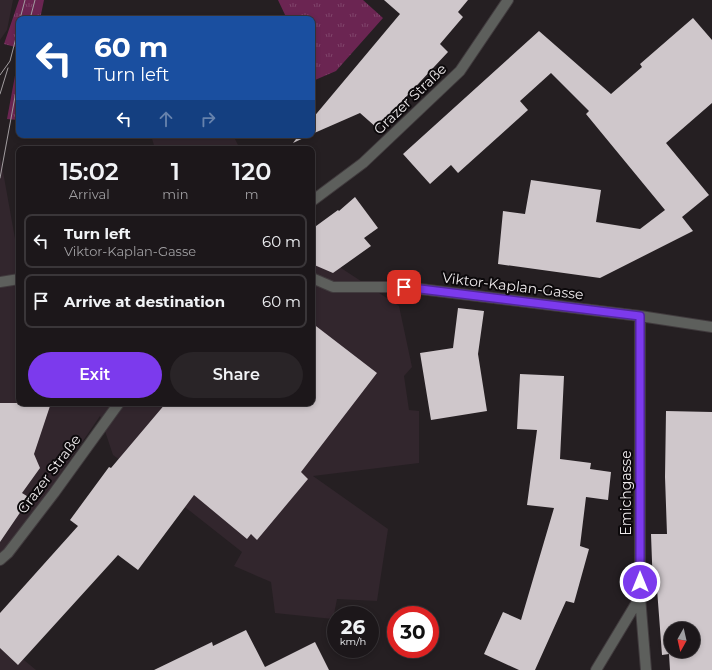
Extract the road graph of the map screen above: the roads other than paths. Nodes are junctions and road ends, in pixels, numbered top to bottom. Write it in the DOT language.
graph roads {
  1 [pos="508,0"];
  2 [pos="315,199"];
  3 [pos="16,279"];
  4 [pos="315,279"];
  5 [pos="0,282"];
  6 [pos="640,316"];
  7 [pos="712,327"];
  8 [pos="117,406"];
  9 [pos="0,560"];
  10 [pos="640,597"];
  11 [pos="596,670"];
  12 [pos="646,670"];
  1 -- 2 [label="street, Grazer Straße"];
  3 -- 5 [label="street"];
  4 -- 6 [label="street, Viktor-Kaplan-Gasse"];
  6 -- 7 [label="street, Viktor-Kaplan-Gasse"];
  6 -- 10 [label="street, Emichgasse"];
  8 -- 9 [label="street, Grazer Straße"];
  10 -- 11 [label="street"];
  10 -- 12 [label="street, Emichgasse"];
}
